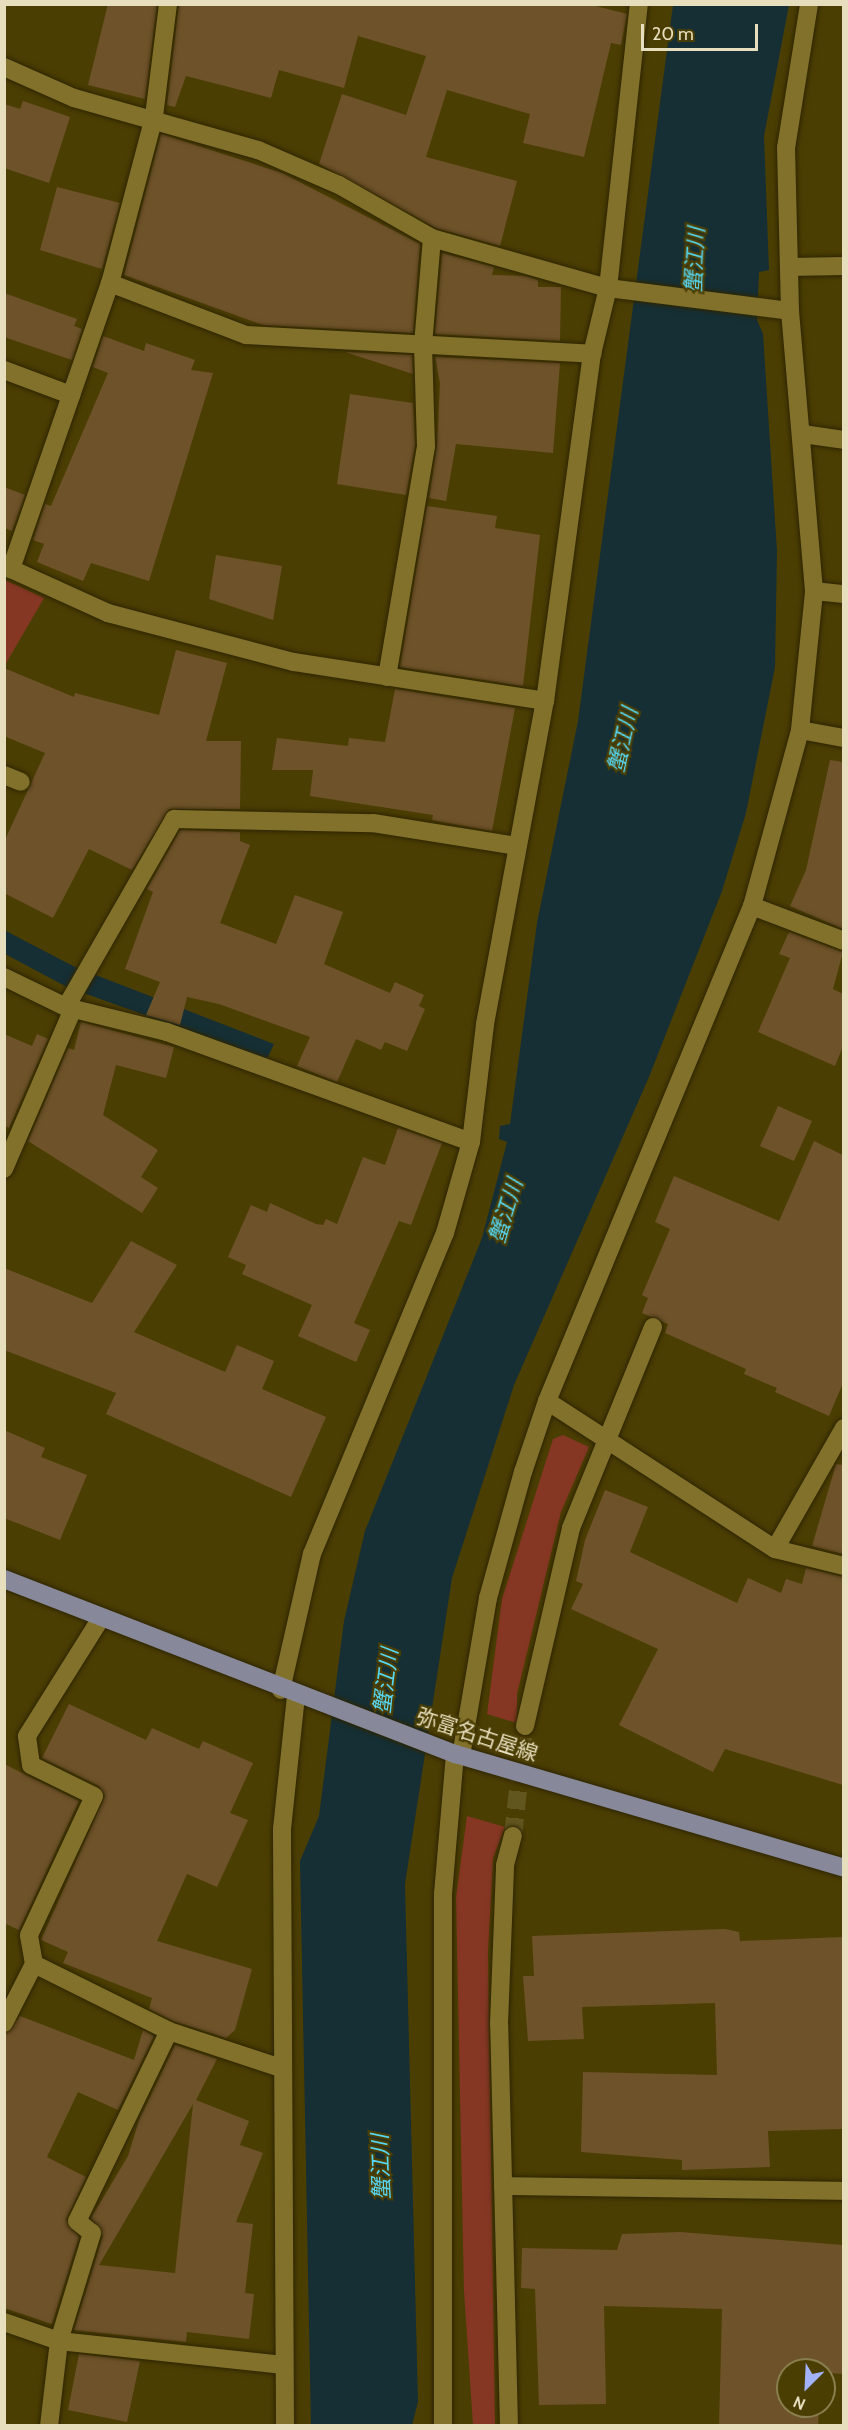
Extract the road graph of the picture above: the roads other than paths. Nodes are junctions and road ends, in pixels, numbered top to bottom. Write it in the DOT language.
graph roads {
  1 [pos="168,4"];
  2 [pos="809,4"];
  3 [pos="636,5"];
  4 [pos="4,67"];
  5 [pos="154,117"];
  6 [pos="432,238"];
  7 [pos="843,266"];
  8 [pos="789,267"];
  9 [pos="110,283"];
  10 [pos="608,288"];
  11 [pos="783,310"];
  12 [pos="423,345"];
  13 [pos="592,354"];
  14 [pos="4,370"];
  15 [pos="71,394"];
  16 [pos="803,434"];
  17 [pos="843,440"];
  18 [pos="814,591"];
  19 [pos="843,594"];
  20 [pos="387,677"];
  21 [pos="545,701"];
  22 [pos="800,730"];
  23 [pos="843,738"];
  24 [pos="516,846"];
  25 [pos="752,906"];
  26 [pos="843,941"];
  27 [pos="4,977"];
  28 [pos="70,1004"];
  29 [pos="471,1142"];
  30 [pos="5,1164"];
  31 [pos="653,1327"];
  32 [pos="547,1401"];
  33 [pos="843,1428"];
  34 [pos="606,1439"];
  35 [pos="775,1549"];
  36 [pos="843,1566"];
  37 [pos="4,1579"];
  38 [pos="101,1618"];
  39 [pos="288,1693"];
  40 [pos="525,1726"];
  41 [pos="458,1755"];
  42 [pos="513,1836"];
  43 [pos="843,1868"];
  44 [pos="34,1964"];
  45 [pos="4,2023"];
  46 [pos="169,2031"];
  47 [pos="281,2068"];
  48 [pos="503,2186"];
  49 [pos="843,2191"];
  50 [pos="4,2322"];
  51 [pos="59,2341"];
  52 [pos="284,2365"];
  53 [pos="49,2426"];
  54 [pos="285,2426"];
  55 [pos="443,2426"];
  56 [pos="509,2426"];
  1 -- 5 [label="street"];
  2 -- 8 [label="street"];
  3 -- 10 [label="street"];
  4 -- 5 [label="street"];
  5 -- 6 [label="street"];
  5 -- 9 [label="street"];
  6 -- 10 [label="street"];
  6 -- 12 [label="street"];
  7 -- 8 [label="street"];
  8 -- 11 [label="street"];
  9 -- 12 [label="street"];
  9 -- 15 [label="street"];
  10 -- 11 [label="street"];
  10 -- 13 [label="street"];
  11 -- 16 [label="street"];
  12 -- 13 [label="street"];
  12 -- 20 [label="street"];
  13 -- 21 [label="street"];
  14 -- 15 [label="street"];
  15 -- 20 [label="street"];
  16 -- 17 [label="street"];
  16 -- 18 [label="street"];
  18 -- 19 [label="street"];
  18 -- 22 [label="street"];
  20 -- 21 [label="street"];
  21 -- 24 [label="street"];
  22 -- 23 [label="street"];
  22 -- 25 [label="street"];
  24 -- 28 [label="street"];
  24 -- 29 [label="street"];
  25 -- 26 [label="street"];
  25 -- 32 [label="street"];
  27 -- 28 [label="street"];
  28 -- 29 [label="street"];
  28 -- 30 [label="street"];
  29 -- 39 [label="street"];
  31 -- 34 [label="street"];
  32 -- 34 [label="street"];
  32 -- 41 [label="street"];
  33 -- 35 [label="street"];
  34 -- 35 [label="street"];
  34 -- 40 [label="street"];
  35 -- 36 [label="street"];
  37 -- 38 [label="main road, 弥富名古屋線"];
  38 -- 39 [label="main road, 弥富名古屋線"];
  38 -- 44 [label="street"];
  39 -- 41 [label="main road, 弥富名古屋線"];
  39 -- 47 [label="street"];
  41 -- 43 [label="main road, 弥富名古屋線"];
  41 -- 55 [label="street"];
  42 -- 48 [label="street"];
  44 -- 45 [label="street"];
  44 -- 46 [label="street"];
  46 -- 47 [label="street"];
  46 -- 51 [label="street"];
  47 -- 52 [label="street"];
  48 -- 49 [label="street"];
  48 -- 56 [label="street"];
  50 -- 51 [label="street"];
  51 -- 52 [label="street"];
  51 -- 53 [label="street"];
  52 -- 54 [label="street"];
}
